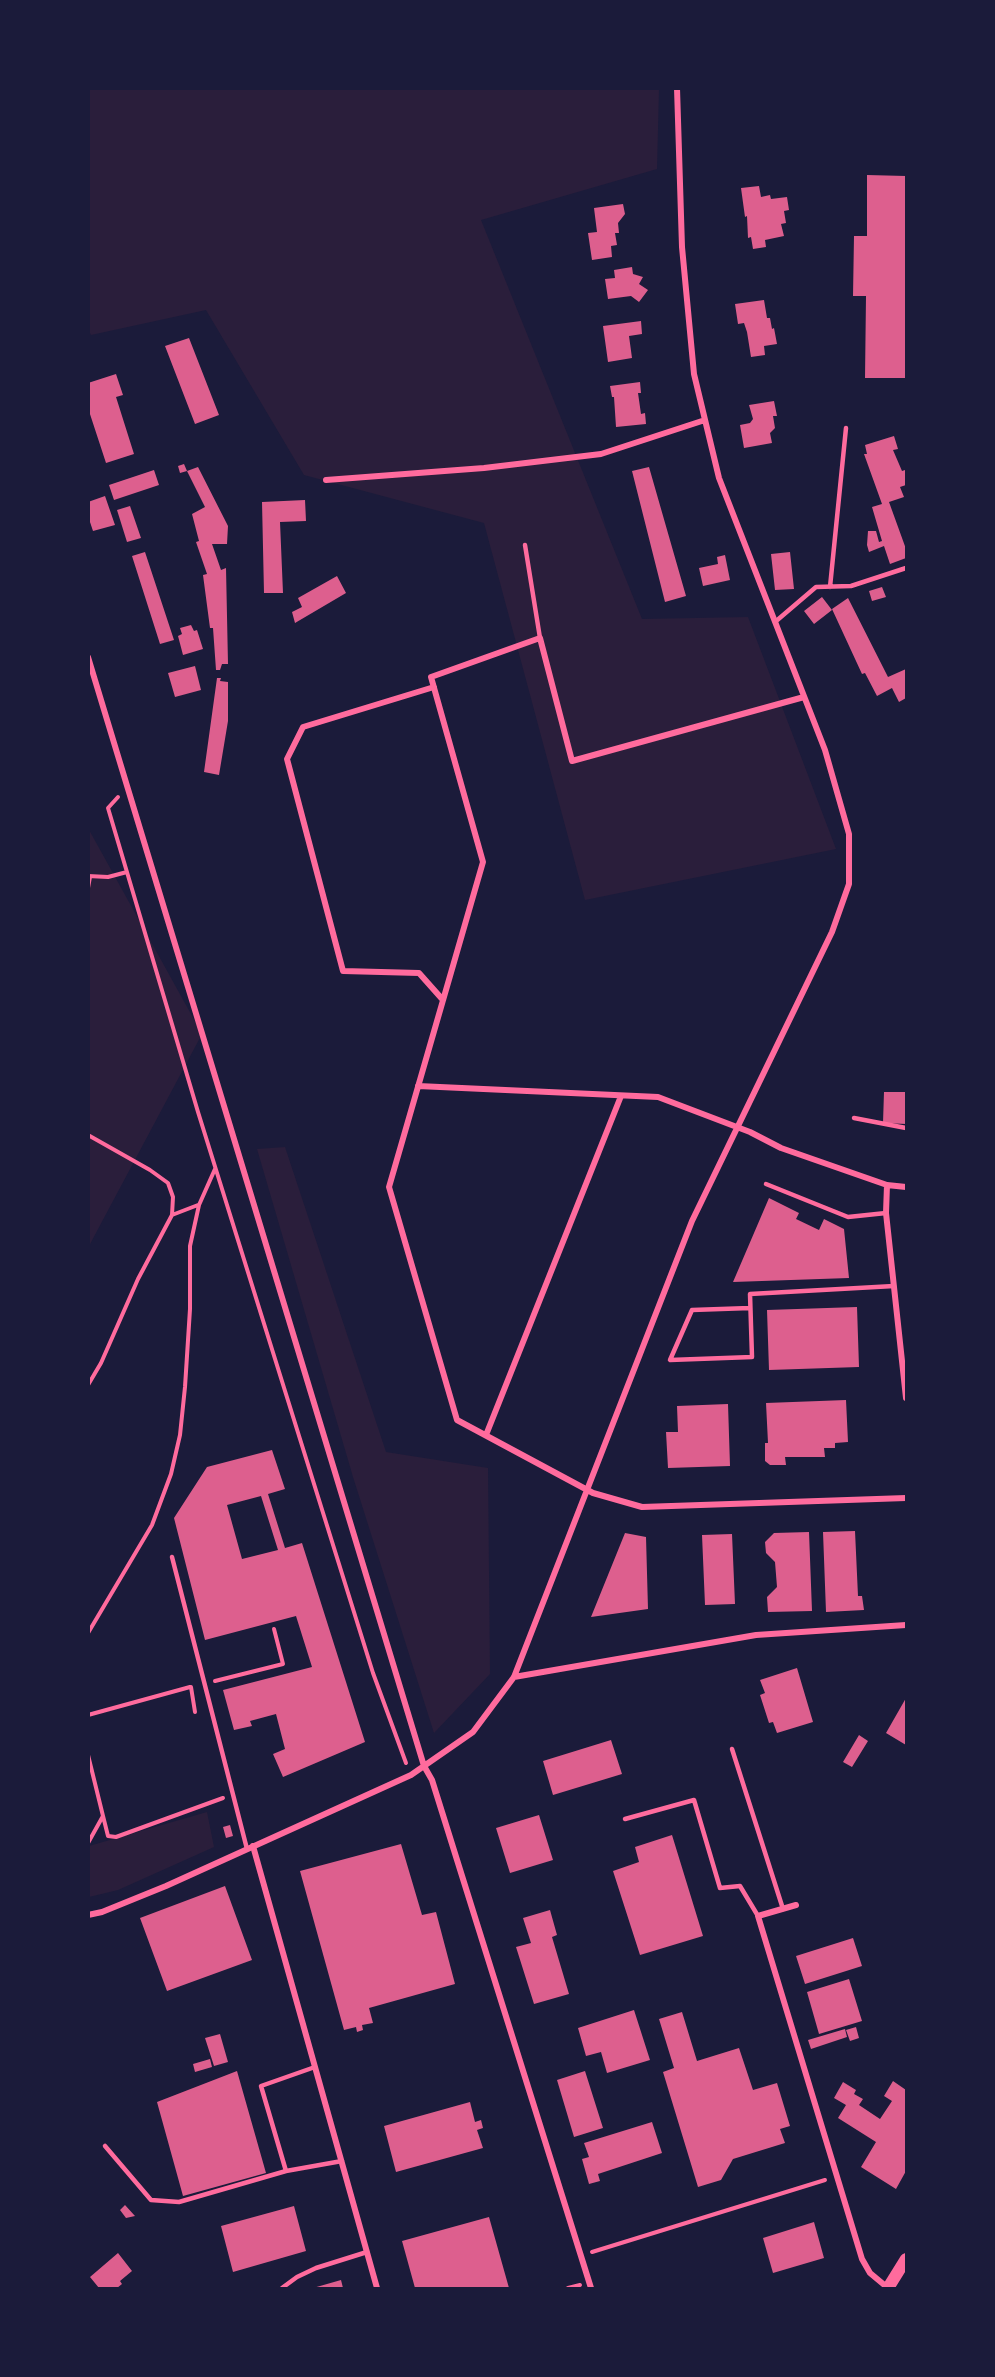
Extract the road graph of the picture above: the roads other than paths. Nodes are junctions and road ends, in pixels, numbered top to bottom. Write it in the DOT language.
graph roads {
  1 [pos="677,88"];
  2 [pos="705,420"];
  3 [pos="846,428"];
  4 [pos="326,480"];
  5 [pos="525,545"];
  6 [pos="906,568"];
  7 [pos="830,586"];
  8 [pos="775,622"];
  9 [pos="540,638"];
  10 [pos="88,657"];
  11 [pos="434,687"];
  12 [pos="804,697"];
  13 [pos="443,1000"];
  14 [pos="418,1086"];
  15 [pos="621,1096"];
  16 [pos="854,1118"];
  17 [pos="739,1128"];
  18 [pos="906,1128"];
  19 [pos="766,1184"];
  20 [pos="887,1185"];
  21 [pos="906,1187"];
  22 [pos="886,1214"];
  23 [pos="894,1286"];
  24 [pos="750,1308"];
  25 [pos="906,1398"];
  26 [pos="486,1436"];
  27 [pos="587,1490"];
  28 [pos="906,1498"];
  29 [pos="172,1557"];
  30 [pos="906,1625"];
  31 [pos="514,1677"];
  32 [pos="732,1749"];
  33 [pos="424,1766"];
  34 [pos="625,1820"];
  35 [pos="250,1847"];
  36 [pos="796,1905"];
  37 [pos="783,1909"];
  38 [pos="88,1915"];
  39 [pos="758,1916"];
  40 [pos="315,2067"];
  41 [pos="105,2146"];
  42 [pos="342,2161"];
  43 [pos="286,2172"];
  44 [pos="367,2252"];
  45 [pos="906,2259"];
  46 [pos="282,2289"];
  47 [pos="377,2289"];
  48 [pos="591,2289"];
  49 [pos="888,2289"];
  1 -- 2 [label="street"];
  2 -- 4 [label="street"];
  2 -- 8 [label="street"];
  3 -- 7 [label="lane"];
  5 -- 9 [label="lane"];
  6 -- 7 [label="lane"];
  7 -- 8 [label="lane"];
  8 -- 12 [label="street"];
  9 -- 11 [label="street"];
  9 -- 12 [label="street"];
  10 -- 33 [label="street"];
  11 -- 13 [label="street"];
  11 -- 13 [label="street"];
  12 -- 17 [label="street"];
  13 -- 14 [label="street"];
  14 -- 15 [label="street"];
  14 -- 26 [label="street"];
  15 -- 17 [label="street"];
  15 -- 26 [label="street"];
  16 -- 18 [label="lane"];
  17 -- 20 [label="street"];
  17 -- 27 [label="street"];
  19 -- 22 [label="lane"];
  20 -- 21 [label="street"];
  20 -- 22 [label="street"];
  22 -- 23 [label="street"];
  23 -- 24 [label="lane"];
  23 -- 25 [label="street"];
  24 -- 24 [label="lane"];
  26 -- 27 [label="street"];
  27 -- 28 [label="street"];
  27 -- 31 [label="street"];
  29 -- 35 [label="lane"];
  30 -- 31 [label="street"];
  31 -- 33 [label="street"];
  32 -- 37 [label="lane"];
  33 -- 35 [label="street"];
  33 -- 48 [label="street"];
  34 -- 39 [label="lane"];
  35 -- 38 [label="street"];
  35 -- 40 [label="street"];
  36 -- 37 [label="street"];
  37 -- 39 [label="street"];
  39 -- 49 [label="street"];
  40 -- 42 [label="street"];
  40 -- 43 [label="lane"];
  41 -- 43 [label="lane"];
  42 -- 43 [label="lane"];
  42 -- 44 [label="street"];
  44 -- 46 [label="lane"];
  44 -- 47 [label="street"];
  45 -- 49 [label="main road"];
}
